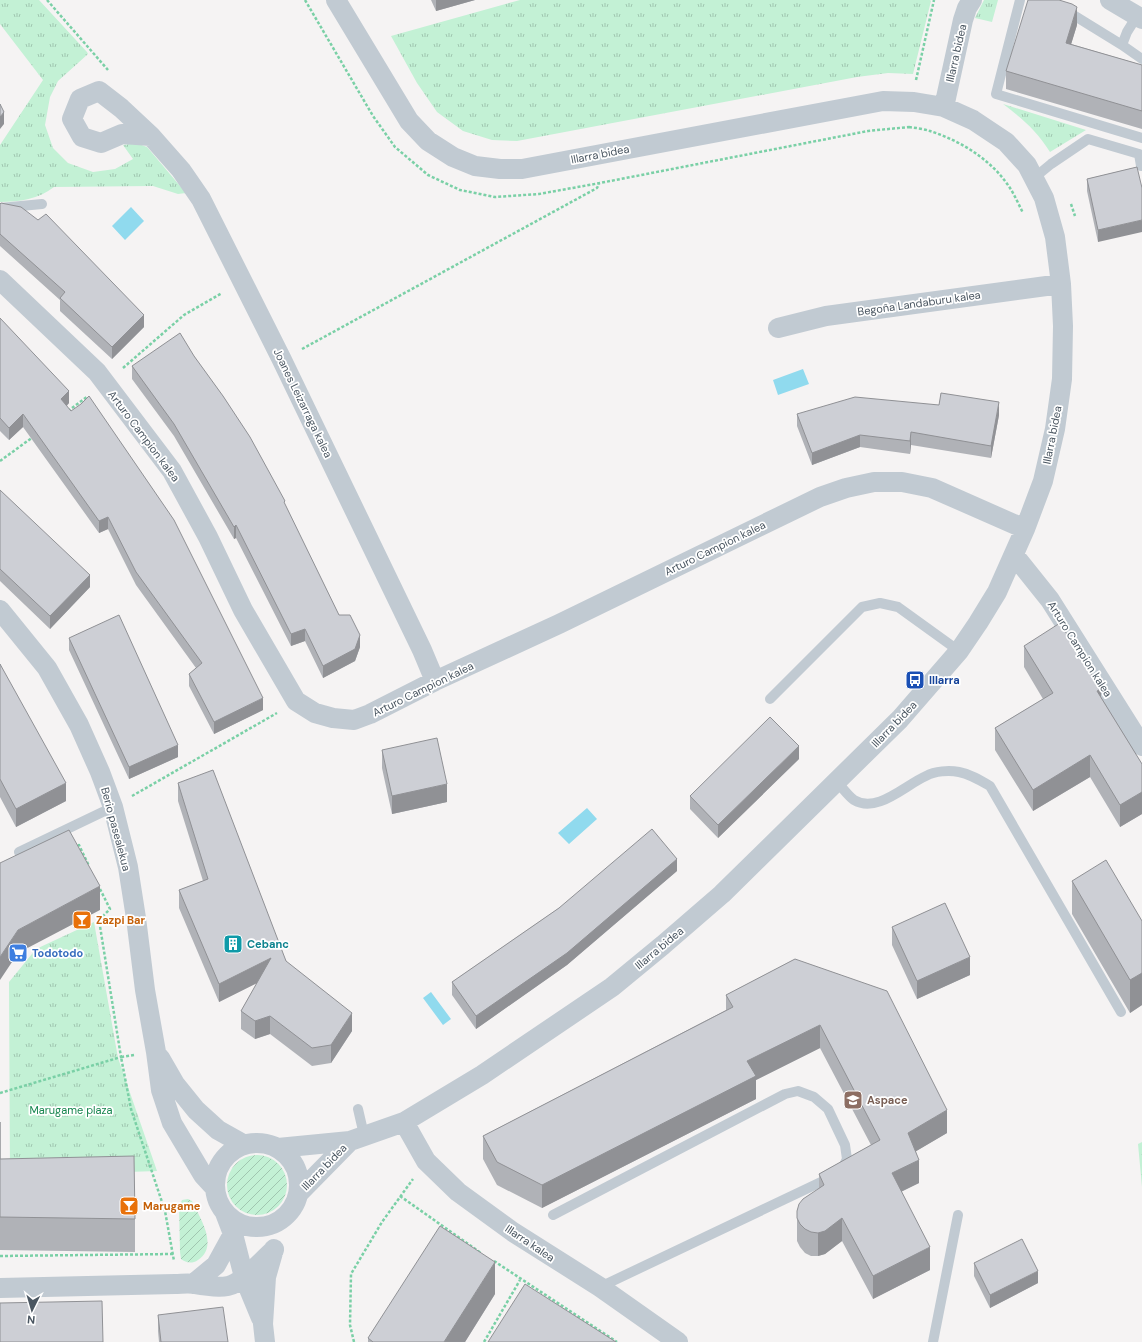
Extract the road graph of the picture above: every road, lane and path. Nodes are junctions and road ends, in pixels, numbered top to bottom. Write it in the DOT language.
graph roads {
  1 [pos="336,0"];
  2 [pos="934,0"];
  3 [pos="972,0"];
  4 [pos="1020,0"];
  5 [pos="1048,0"];
  6 [pos="1110,0"];
  7 [pos="1139,17"];
  8 [pos="1122,45"];
  9 [pos="1142,59"];
  10 [pos="914,102"];
  11 [pos="944,107"];
  12 [pos="151,136"];
  13 [pos="1142,138"];
  14 [pos="1141,166"];
  15 [pos="1034,178"];
  16 [pos="600,183"];
  17 [pos="42,204"];
  18 [pos="0,208"];
  19 [pos="0,280"];
  20 [pos="243,281"];
  21 [pos="1061,284"];
  22 [pos="778,328"];
  23 [pos="296,352"];
  24 [pos="104,384"];
  25 [pos="68,411"];
  26 [pos="37,434"];
  27 [pos="0,461"];
  28 [pos="1025,529"];
  29 [pos="1014,555"];
  30 [pos="0,610"];
  31 [pos="958,651"];
  32 [pos="436,681"];
  33 [pos="770,699"];
  34 [pos="296,701"];
  35 [pos="1142,746"];
  36 [pos="837,782"];
  37 [pos="113,807"];
  38 [pos="72,848"];
  39 [pos="19,852"];
  40 [pos="89,866"];
  41 [pos="99,888"];
  42 [pos="1121,1012"];
  43 [pos="156,1052"];
  44 [pos="121,1057"];
  45 [pos="0,1093"];
  46 [pos="358,1109"];
  47 [pos="404,1122"];
  48 [pos="357,1138"];
  49 [pos="243,1144"];
  50 [pos="278,1148"];
  51 [pos="426,1161"];
  52 [pos="214,1187"];
  53 [pos="298,1194"];
  54 [pos="400,1196"];
  55 [pos="225,1213"];
  56 [pos="286,1215"];
  57 [pos="553,1215"];
  58 [pos="958,1216"];
  59 [pos="233,1234"];
  60 [pos="274,1250"];
  61 [pos="482,1253"];
  62 [pos="0,1256"];
  63 [pos="489,1258"];
  64 [pos="244,1277"];
  65 [pos="520,1280"];
  66 [pos="193,1284"];
  67 [pos="0,1288"];
  68 [pos="600,1288"];
  69 [pos="264,1333"];
  70 [pos="609,1336"];
  71 [pos="354,1342"];
  72 [pos="484,1342"];
  73 [pos="605,1342"];
  74 [pos="617,1342"];
  75 [pos="678,1342"];
  76 [pos="933,1342"];
  1 -- 10 [label="street, Illarra bidea"];
  2 -- 10 [label="path"];
  3 -- 11 [label="street, Illarra bidea"];
  4 -- 13 [label="lane"];
  5 -- 8 [label="lane"];
  6 -- 7 [label="street"];
  7 -- 8 [label="lane"];
  8 -- 9 [label="lane"];
  10 -- 11 [label="street, Illarra bidea"];
  11 -- 15 [label="street, Illarra bidea"];
  12 -- 20 [label="street, Joanes Leizarraga kalea"];
  14 -- 15 [label="lane"];
  15 -- 21 [label="street, Illarra bidea"];
  16 -- 23 [label="path"];
  17 -- 18 [label="lane"];
  19 -- 24 [label="street, Arturo Campion kalea"];
  20 -- 24 [label="path"];
  20 -- 32 [label="street, Joanes Leizarraga kalea"];
  21 -- 22 [label="street, Begoña Landaburu kalea"];
  21 -- 28 [label="street, Illarra bidea"];
  24 -- 25 [label="path"];
  24 -- 34 [label="street, Arturo Campion kalea"];
  26 -- 27 [label="path"];
  28 -- 29 [label="street, Illarra bidea"];
  28 -- 32 [label="street, Arturo Campion kalea"];
  29 -- 31 [label="street, Illarra bidea"];
  29 -- 35 [label="street, Arturo Campion kalea"];
  30 -- 37 [label="street, Berio pasealekua"];
  31 -- 33 [label="lane"];
  31 -- 36 [label="street, Illarra bidea"];
  32 -- 34 [label="street, Arturo Campion kalea"];
  34 -- 37 [label="path"];
  36 -- 42 [label="lane"];
  36 -- 47 [label="street, Illarra bidea"];
  37 -- 39 [label="lane"];
  37 -- 43 [label="street, Berio pasealekua"];
  38 -- 40 [label="path"];
  41 -- 44 [label="path"];
  43 -- 44 [label="path"];
  43 -- 49 [label="street, Berio pasealekua"];
  43 -- 52 [label="street, Berio pasealekua"];
  44 -- 45 [label="path"];
  44 -- 62 [label="path"];
  46 -- 48 [label="lane"];
  47 -- 48 [label="street, Illarra bidea"];
  47 -- 51 [label="street, Illarra kalea"];
  48 -- 50 [label="street, Illarra bidea"];
  48 -- 53 [label="street, Illarra bidea"];
  49 -- 50 [label="street"];
  49 -- 52 [label="street"];
  50 -- 53 [label="street"];
  51 -- 54 [label="path"];
  51 -- 68 [label="street, Illarra kalea"];
  52 -- 55 [label="street"];
  53 -- 56 [label="street"];
  54 -- 61 [label="path"];
  54 -- 71 [label="path"];
  55 -- 56 [label="street"];
  55 -- 59 [label="street"];
  56 -- 60 [label="street"];
  57 -- 68 [label="lane"];
  58 -- 76 [label="lane"];
  59 -- 64 [label="street"];
  59 -- 66 [label="street"];
  60 -- 64 [label="street"];
  60 -- 69 [label="street"];
  63 -- 65 [label="path"];
  64 -- 66 [label="street"];
  64 -- 69 [label="street"];
  65 -- 70 [label="path"];
  65 -- 72 [label="path"];
  66 -- 67 [label="street"];
  68 -- 75 [label="street, Illarra kalea"];
  70 -- 73 [label="path"];
  70 -- 74 [label="path"];
}
